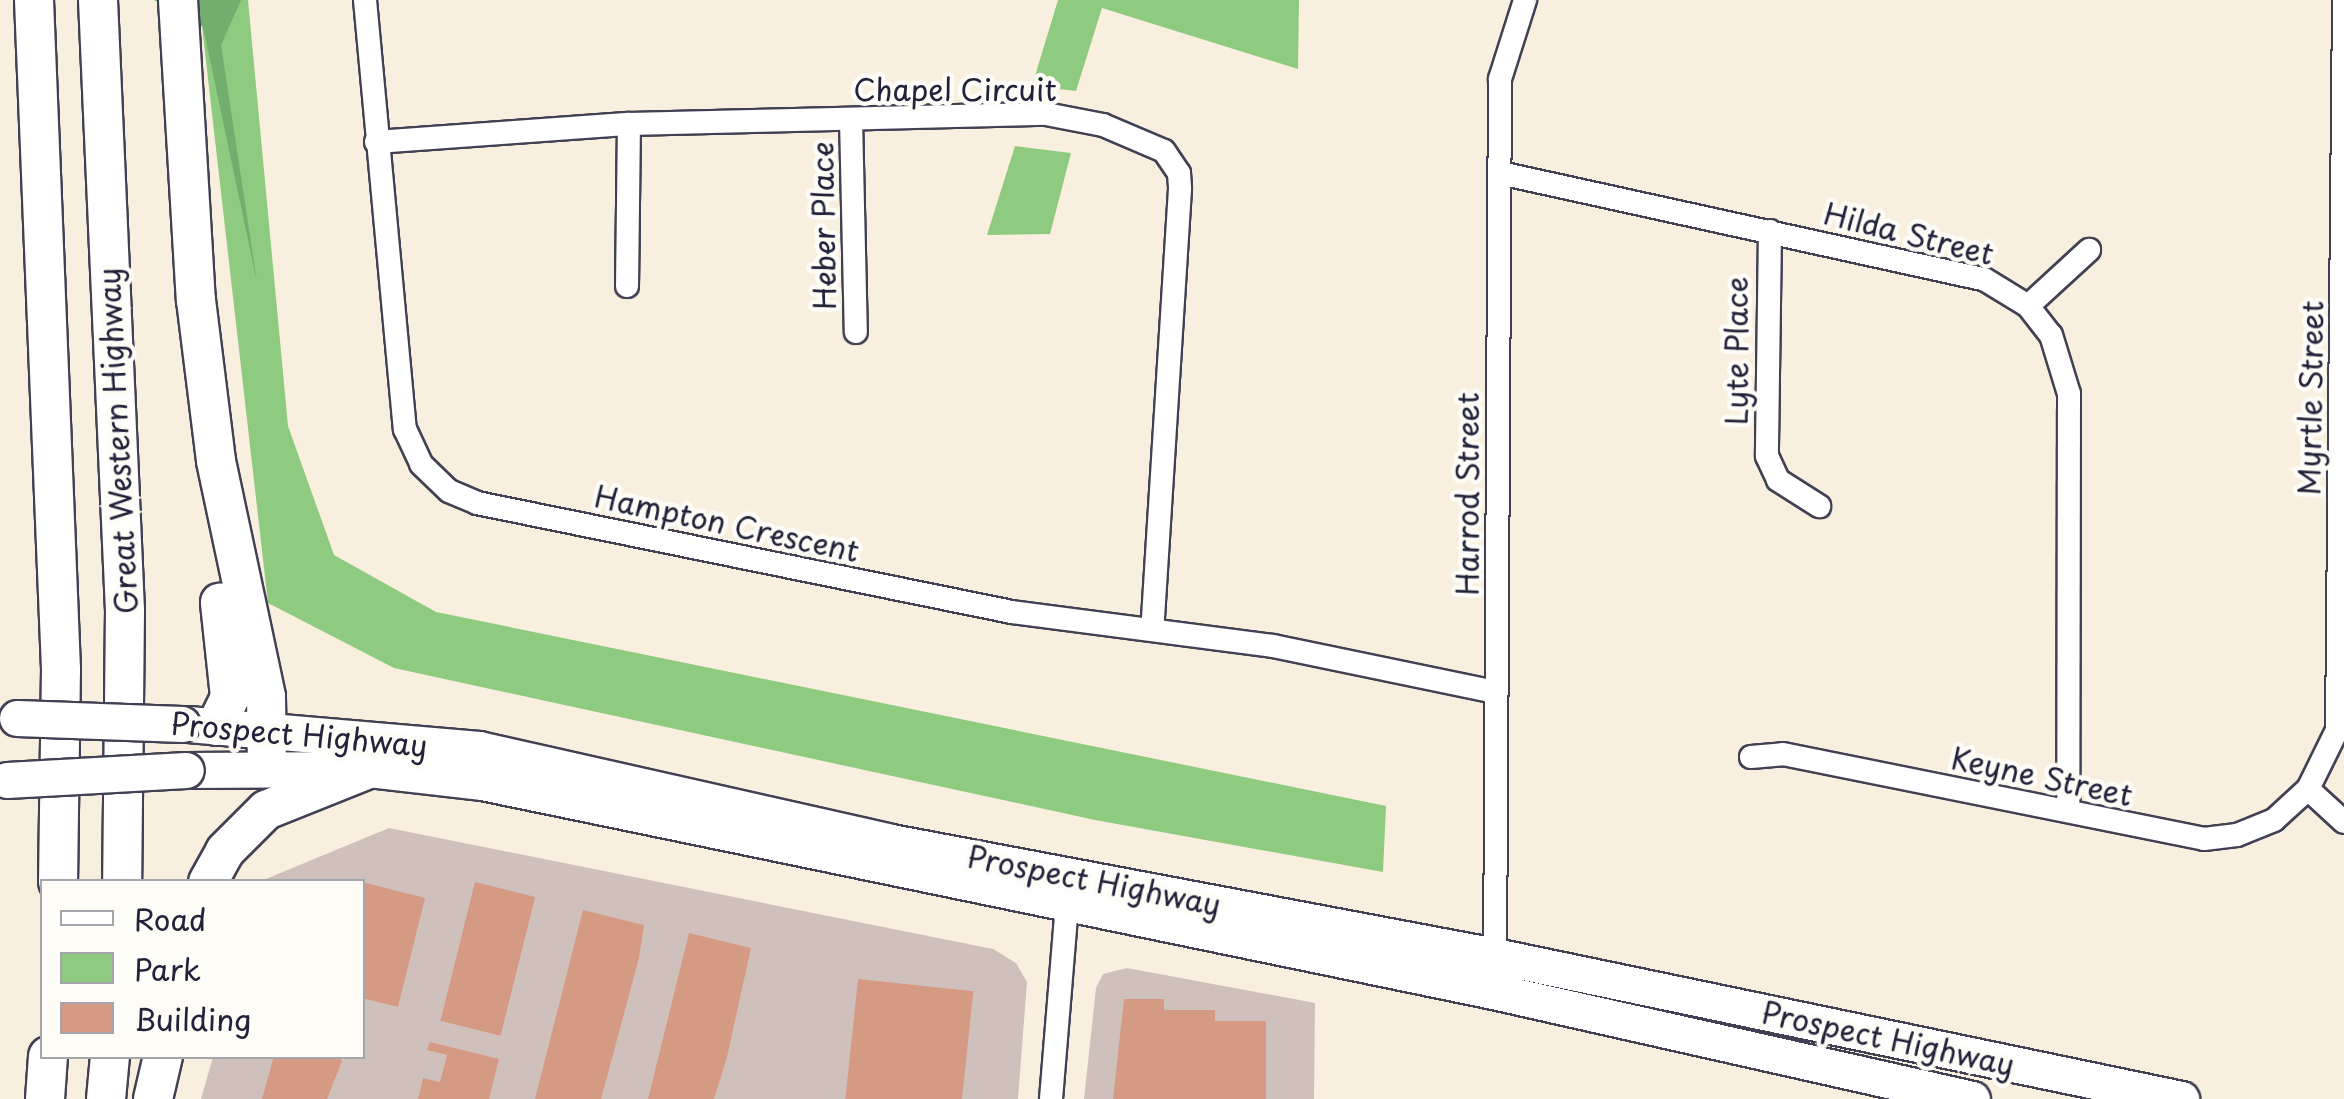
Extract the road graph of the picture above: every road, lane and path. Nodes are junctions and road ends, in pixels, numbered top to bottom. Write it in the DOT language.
graph roads {
  1 [pos="34,0"];
  2 [pos="98,0"];
  3 [pos="156,0"];
  4 [pos="178,0"];
  5 [pos="365,0"];
  6 [pos="1524,0"];
  7 [pos="2342,0"];
  8 [pos="851,119"];
  9 [pos="629,124"];
  10 [pos="2343,136"];
  11 [pos="376,142"];
  12 [pos="1500,173"];
  13 [pos="1770,231"];
  14 [pos="2088,250"];
  15 [pos="627,286"];
  16 [pos="2028,306"];
  17 [pos="856,332"];
  18 [pos="2342,395"];
  19 [pos="1819,506"];
  20 [pos="1152,630"];
  21 [pos="1496,692"];
  22 [pos="8,718"];
  23 [pos="199,725"];
  24 [pos="268,749"];
  25 [pos="1751,757"];
  26 [pos="369,769"];
  27 [pos="4,780"];
  28 [pos="2308,789"];
  29 [pos="2068,811"];
  30 [pos="2344,822"];
  31 [pos="58,879"];
  32 [pos="122,879"];
  33 [pos="210,879"];
  34 [pos="1068,891"];
  35 [pos="1494,974"];
  36 [pos="48,1059"];
  37 [pos="110,1059"];
  38 [pos="162,1059"];
  39 [pos="45,1099"];
  40 [pos="106,1099"];
  41 [pos="154,1099"];
  42 [pos="1051,1099"];
  43 [pos="1972,1099"];
  44 [pos="2181,1099"];
  1 -- 31 [label="highway, Great Western Highway"];
  2 -- 32 [label="highway, Great Western Highway"];
  3 -- 23 [label="highway"];
  4 -- 24 [label="highway"];
  5 -- 11 [label="street, Hampton Crescent"];
  6 -- 12 [label="street, Harrod Street"];
  7 -- 10 [label="street, Myrtle Street"];
  8 -- 9 [label="street, Chapel Circuit"];
  8 -- 17 [label="street, Heber Place"];
  8 -- 20 [label="street, Chapel Circuit"];
  9 -- 11 [label="street, Chapel Circuit"];
  9 -- 15 [label="street"];
  10 -- 18 [label="street, Myrtle Street"];
  11 -- 20 [label="street, Hampton Crescent"];
  12 -- 13 [label="street, Hilda Street"];
  12 -- 21 [label="street, Harrod Street"];
  13 -- 16 [label="street, Hilda Street"];
  13 -- 19 [label="street, Lyte Place"];
  14 -- 16 [label="street"];
  16 -- 29 [label="street, Hilda Street"];
  18 -- 28 [label="street, Myrtle Street"];
  20 -- 21 [label="street, Hampton Crescent"];
  21 -- 35 [label="street, Harrod Street"];
  22 -- 23 [label="main road, Prospect Highway, bridge"];
  23 -- 24 [label="main road, Prospect Highway"];
  24 -- 26 [label="main road, Prospect Highway"];
  24 -- 27 [label="main road, Prospect Highway, bridge"];
  24 -- 34 [label="main road, Prospect Highway"];
  25 -- 29 [label="street, Keyne Street"];
  26 -- 33 [label="highway"];
  26 -- 34 [label="main road, Prospect Highway"];
  28 -- 29 [label="street, Keyne Street"];
  28 -- 30 [label="street"];
  34 -- 35 [label="main road, Prospect Highway"];
  34 -- 42 [label="street"];
  35 -- 43 [label="main road, Prospect Highway"];
  35 -- 44 [label="main road, Prospect Highway"];
  36 -- 39 [label="highway"];
  37 -- 40 [label="highway"];
  38 -- 41 [label="highway"];
}
